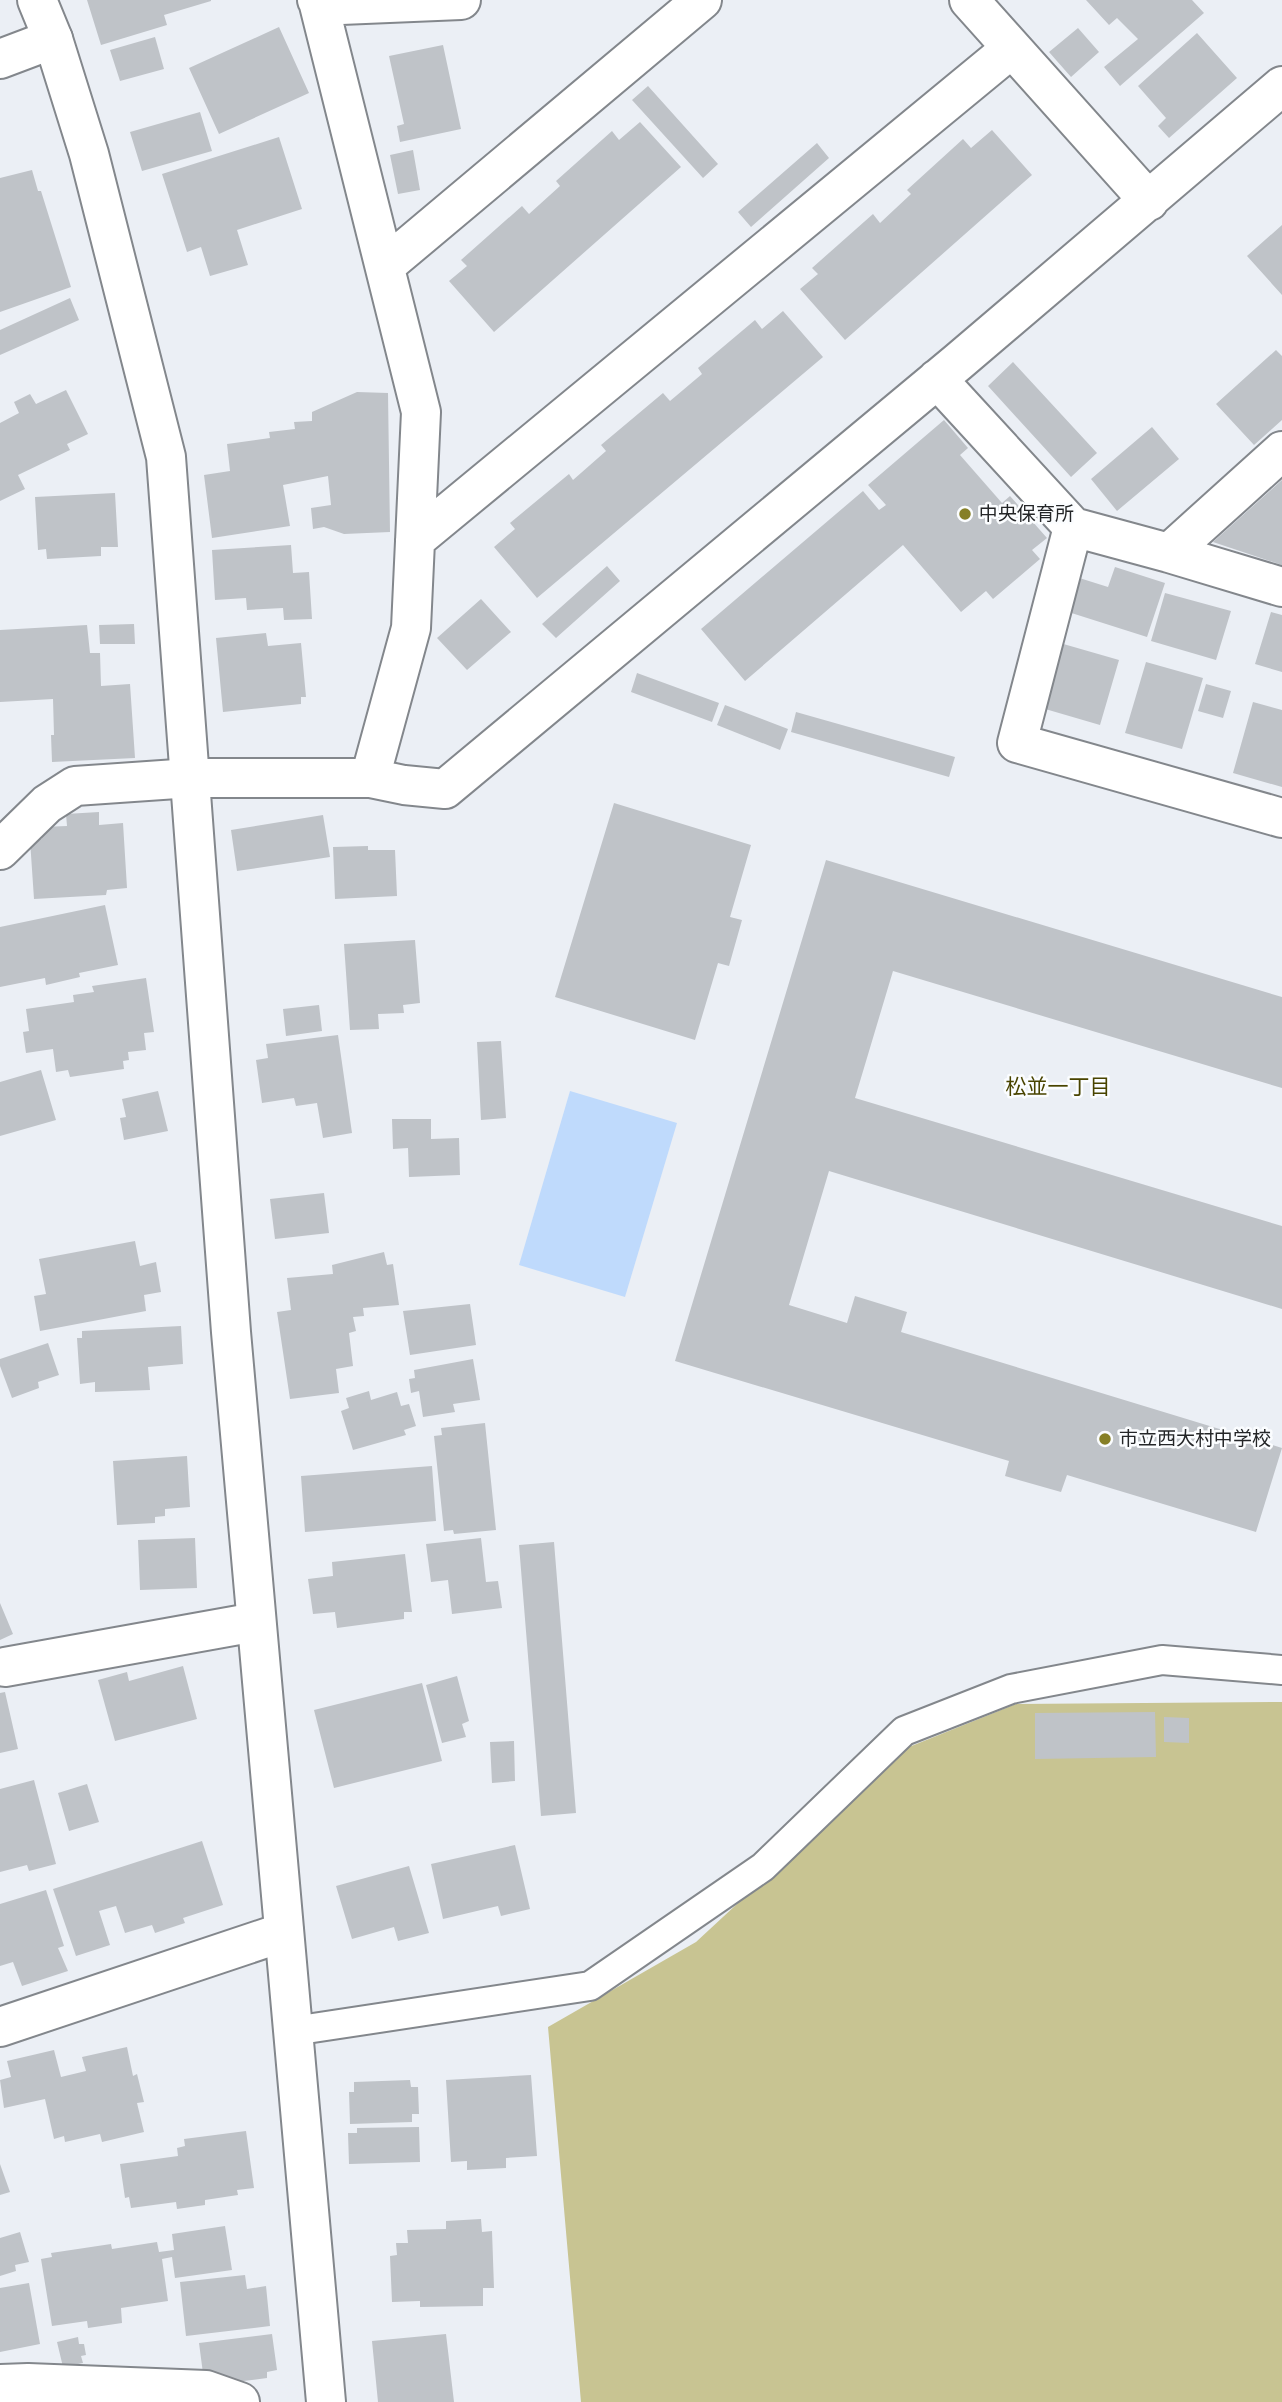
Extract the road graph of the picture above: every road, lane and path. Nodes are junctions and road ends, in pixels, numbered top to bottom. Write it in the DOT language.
graph roads {
  1 [pos="37,0"];
  2 [pos="318,0"];
  3 [pos="461,0"];
  4 [pos="702,0"];
  5 [pos="969,0"];
  6 [pos="53,38"];
  7 [pos="1012,48"];
  8 [pos="0,59"];
  9 [pos="1282,86"];
  10 [pos="1149,201"];
  11 [pos="385,266"];
  12 [pos="937,379"];
  13 [pos="1282,451"];
  14 [pos="1073,527"];
  15 [pos="415,540"];
  16 [pos="1169,553"];
  17 [pos="1282,587"];
  18 [pos="191,778"];
  19 [pos="370,778"];
  20 [pos="1282,818"];
  21 [pos="0,850"];
  22 [pos="256,1622"];
  23 [pos="5,1667"];
  24 [pos="1282,1670"];
  25 [pos="284,1932"];
  26 [pos="0,2028"];
  27 [pos="293,2031"];
  28 [pos="0,2385"];
  29 [pos="240,2402"];
  30 [pos="326,2402"];
  1 -- 6 [label="street"];
  2 -- 3 [label="street"];
  2 -- 11 [label="street"];
  4 -- 11 [label="street"];
  5 -- 7 [label="street"];
  6 -- 8 [label="street"];
  6 -- 18 [label="street"];
  7 -- 10 [label="street"];
  7 -- 15 [label="street"];
  9 -- 10 [label="street"];
  10 -- 12 [label="street"];
  11 -- 15 [label="street"];
  12 -- 14 [label="street"];
  12 -- 19 [label="street"];
  13 -- 16 [label="street"];
  14 -- 16 [label="street"];
  14 -- 20 [label="street"];
  15 -- 19 [label="street"];
  16 -- 17 [label="street"];
  18 -- 19 [label="street"];
  18 -- 21 [label="street"];
  18 -- 22 [label="street"];
  22 -- 23 [label="street"];
  22 -- 25 [label="street"];
  24 -- 27 [label="lane"];
  25 -- 26 [label="street"];
  25 -- 27 [label="street"];
  27 -- 30 [label="street"];
  28 -- 29 [label="street"];
}
